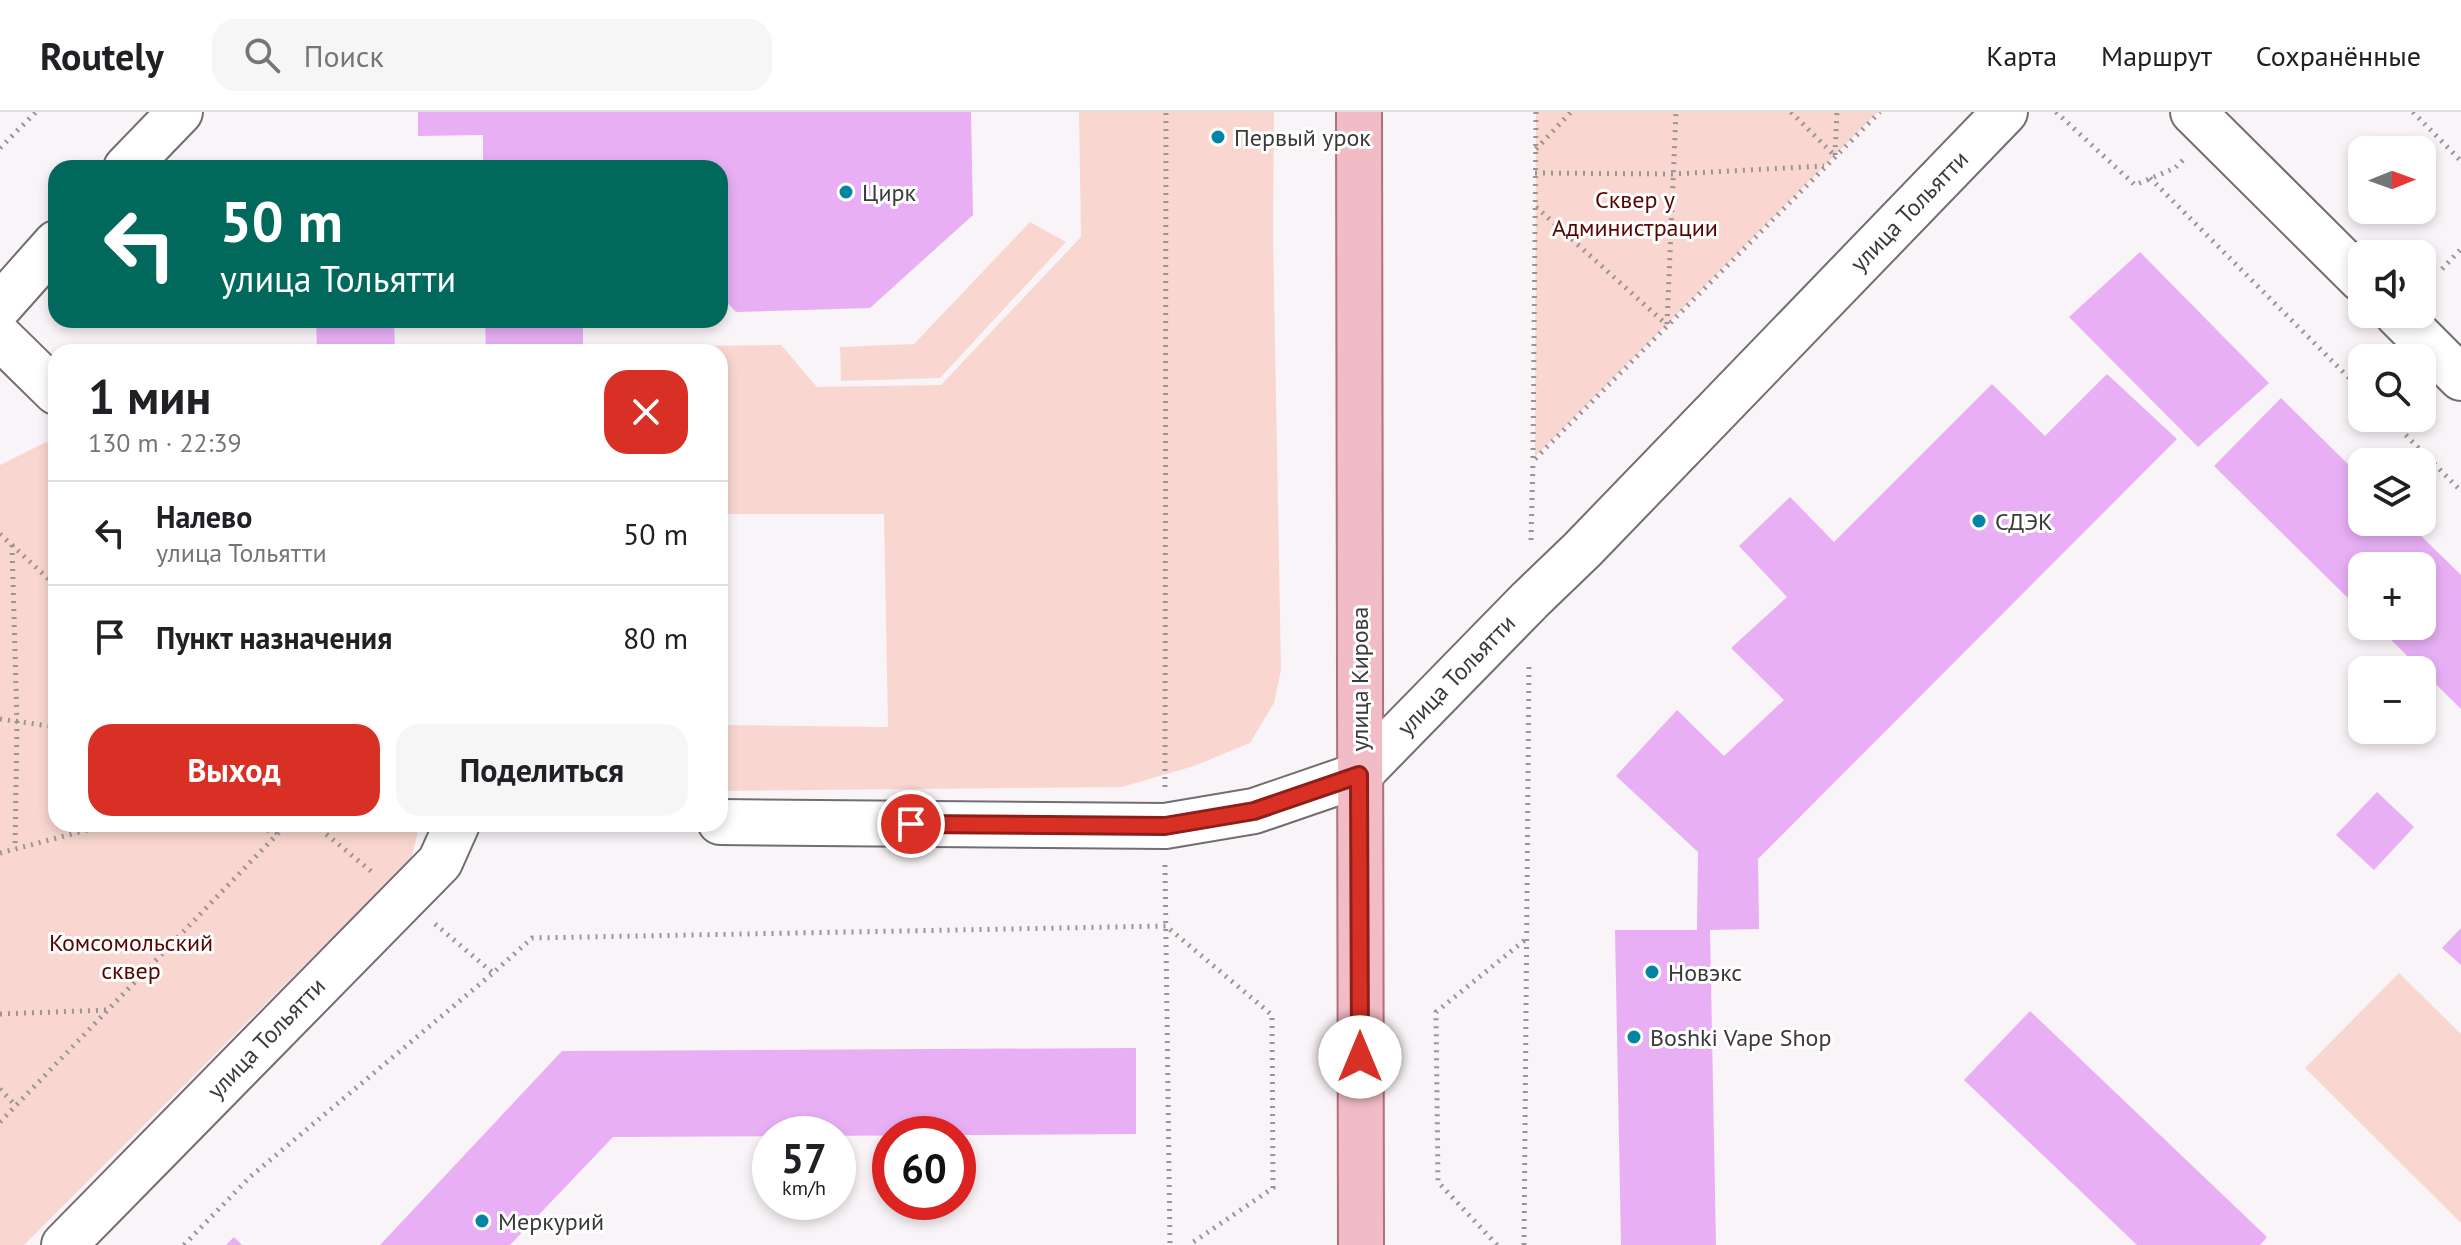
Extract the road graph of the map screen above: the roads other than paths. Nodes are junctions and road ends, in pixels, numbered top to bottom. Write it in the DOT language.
graph roads {
  1 [pos="180,112"];
  2 [pos="1359,112"];
  3 [pos="2005,112"];
  4 [pos="2203,121"];
  5 [pos="134,160"];
  6 [pos="48,252"];
  7 [pos="2348,266"];
  8 [pos="0,306"];
  9 [pos="2411,328"];
  10 [pos="0,337"];
  11 [pos="2461,378"];
  12 [pos="48,384"];
  13 [pos="1359,775"];
  14 [pos="728,822"];
  15 [pos="453,832"];
  16 [pos="64,1245"];
  17 [pos="1361,1245"];
  1 -- 5 [label="main road"];
  2 -- 13 [label="main road, улица Кирова"];
  3 -- 13 [label="main road, улица Тольятти"];
  4 -- 7 [label="main road"];
  6 -- 8 [label="main road"];
  9 -- 11 [label="main road"];
  10 -- 12 [label="main road"];
  13 -- 14 [label="main road, улица Тольятти"];
  13 -- 17 [label="main road, улица Кирова"];
  15 -- 16 [label="main road, улица Тольятти"];
}
